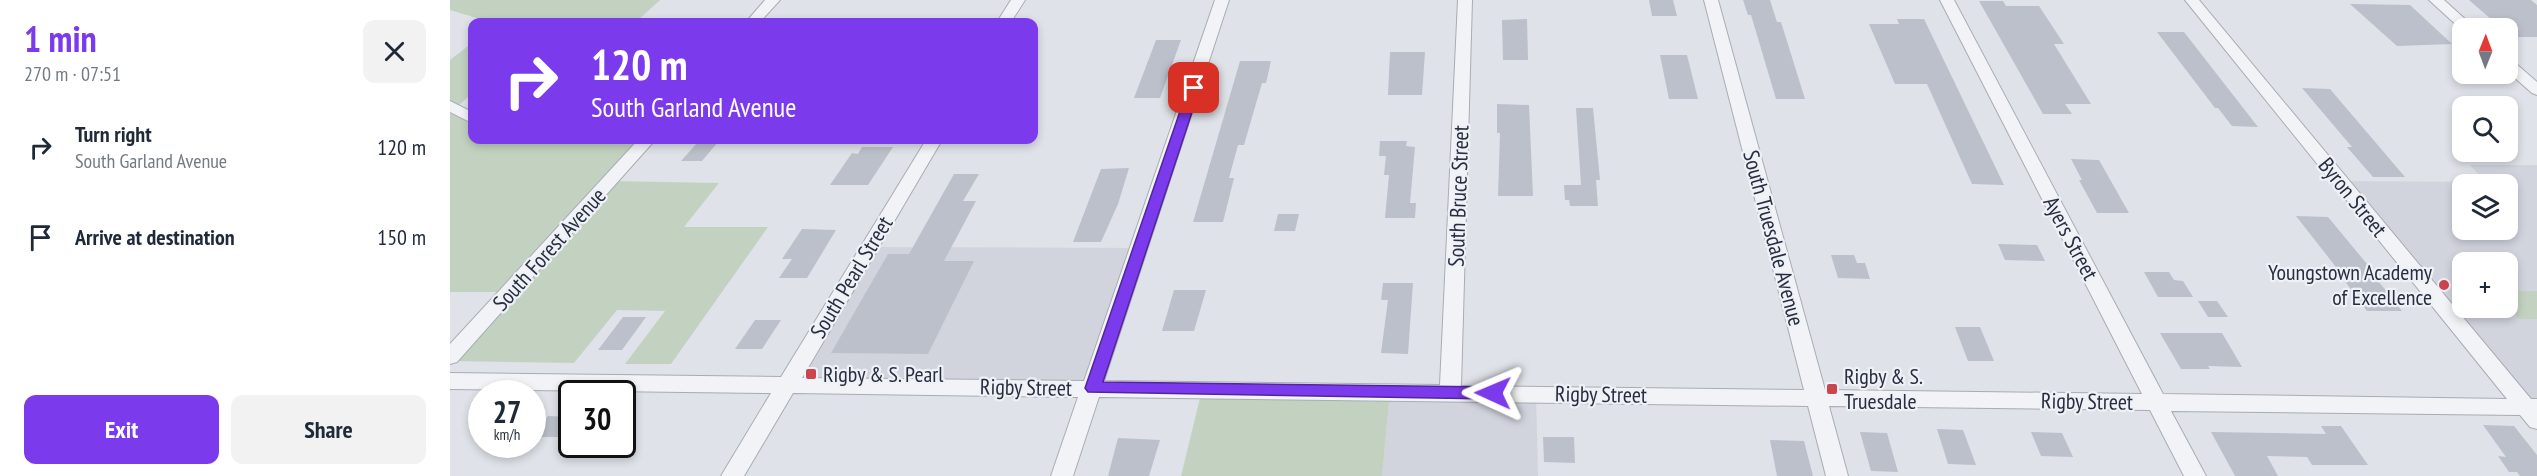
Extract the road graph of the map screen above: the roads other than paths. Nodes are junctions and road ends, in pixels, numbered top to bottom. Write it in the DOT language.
graph roads {
  1 [pos="773,0"];
  2 [pos="1018,0"];
  3 [pos="1222,0"];
  4 [pos="1465,0"];
  5 [pos="1711,0"];
  6 [pos="1947,0"];
  7 [pos="2192,0"];
  8 [pos="2436,0"];
  9 [pos="757,18"];
  10 [pos="1007,18"];
  11 [pos="2457,18"];
  12 [pos="2518,73"];
  13 [pos="2536,88"];
  14 [pos="450,106"];
  15 [pos="468,116"];
  16 [pos="643,144"];
  17 [pos="932,144"];
  18 [pos="450,357"];
  19 [pos="450,381"];
  20 [pos="787,384"];
  21 [pos="1093,388"];
  22 [pos="1450,392"];
  23 [pos="1816,398"];
  24 [pos="2156,402"];
  25 [pos="2533,412"];
  26 [pos="732,476"];
  27 [pos="1062,476"];
  28 [pos="1837,476"];
  29 [pos="2195,476"];
  1 -- 9 [label="street"];
  2 -- 10 [label="street"];
  3 -- 21 [label="street"];
  4 -- 22 [label="street, South Bruce Street"];
  5 -- 23 [label="street, South Truesdale Avenue"];
  6 -- 24 [label="street, Ayers Street"];
  7 -- 25 [label="street, Byron Street"];
  8 -- 11 [label="street"];
  12 -- 13 [label="street"];
  14 -- 15 [label="street"];
  16 -- 18 [label="street, South Forest Avenue"];
  17 -- 20 [label="street, South Pearl Street"];
  19 -- 20 [label="street, Rigby Street"];
  20 -- 21 [label="street, Rigby Street"];
  20 -- 26 [label="street, South Pearl Street"];
  21 -- 22 [label="street, Rigby Street"];
  21 -- 27 [label="street"];
  22 -- 23 [label="street, Rigby Street"];
  23 -- 24 [label="street, Rigby Street"];
  23 -- 28 [label="street, South Truesdale Avenue"];
  24 -- 25 [label="street, Rigby Street"];
  24 -- 29 [label="street, Ayers Street"];
}
